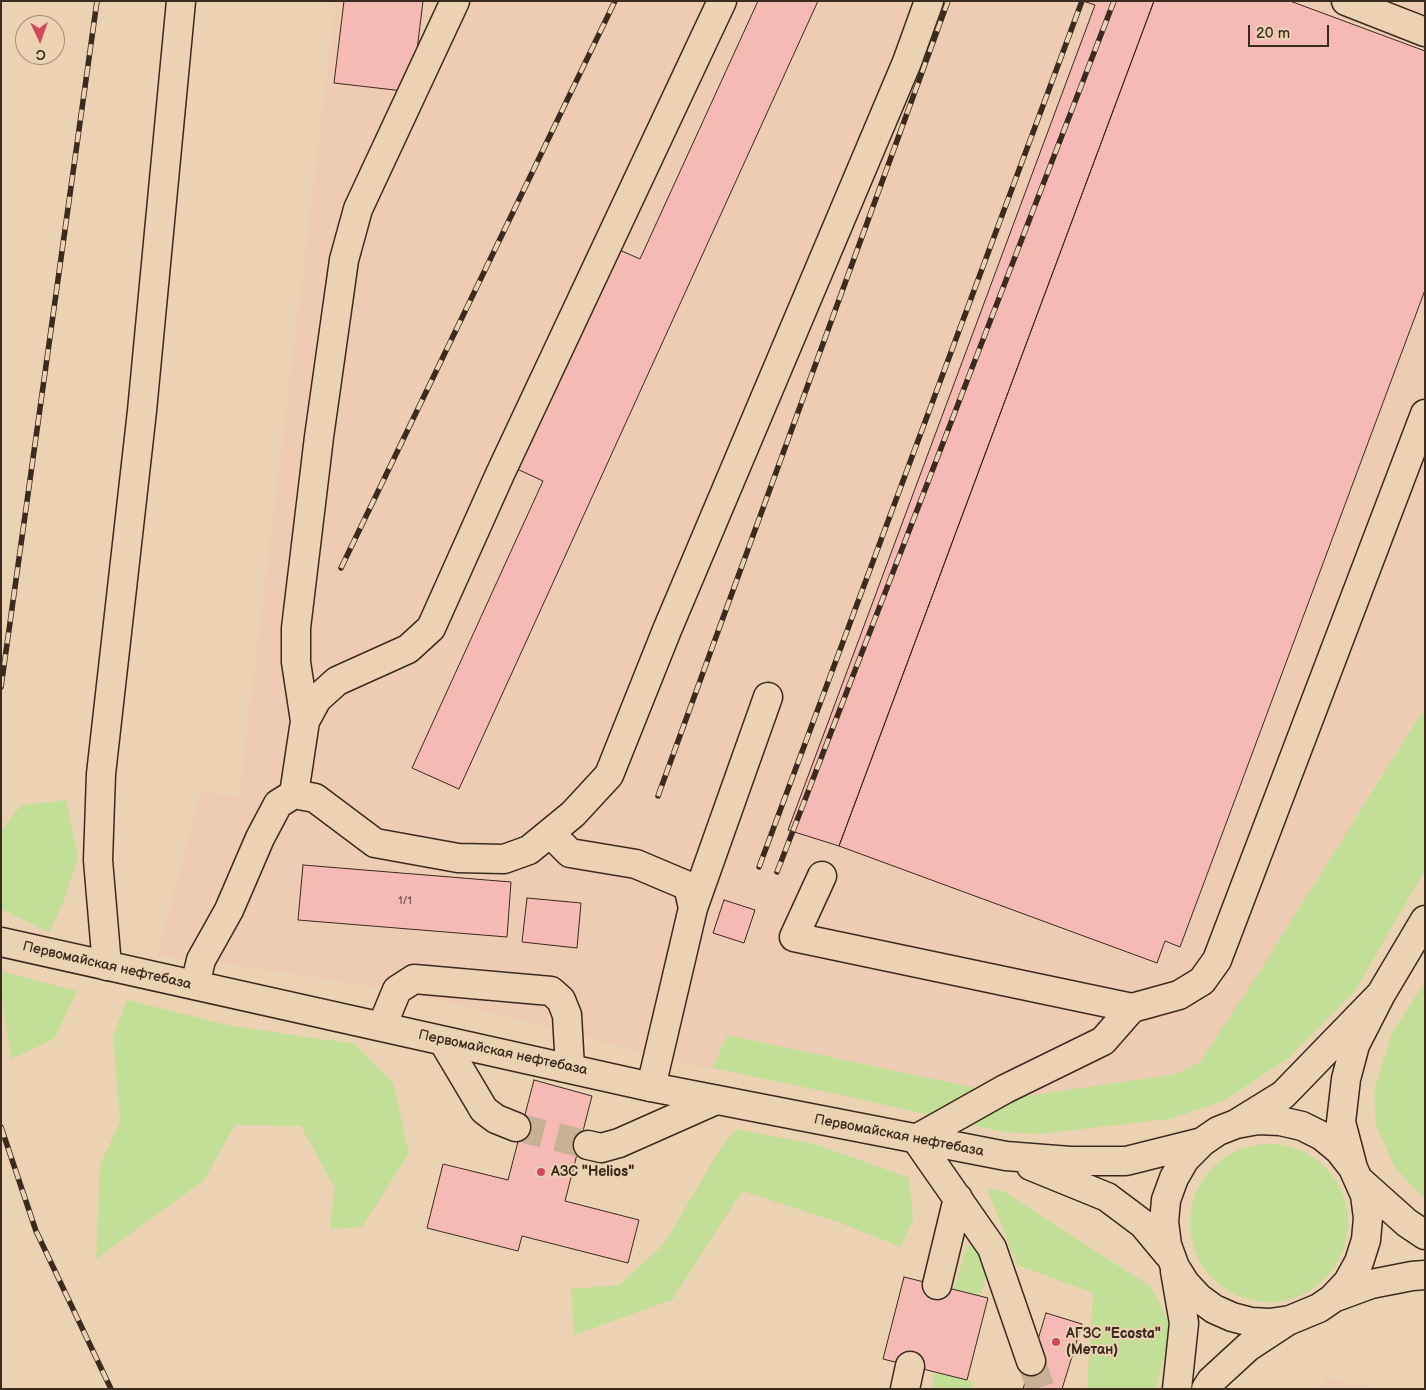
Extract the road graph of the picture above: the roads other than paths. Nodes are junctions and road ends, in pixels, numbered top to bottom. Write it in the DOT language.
graph roads {
  1 [pos="181,1"];
  2 [pos="455,1"];
  3 [pos="722,1"];
  4 [pos="929,1"];
  5 [pos="1346,1"];
  6 [pos="1425,32"];
  7 [pos="1425,414"];
  8 [pos="768,698"];
  9 [pos="305,721"];
  10 [pos="294,794"];
  11 [pos="550,833"];
  12 [pos="822,876"];
  13 [pos="693,908"];
  14 [pos="1425,920"];
  15 [pos="1,942"];
  16 [pos="107,966"];
  17 [pos="195,985"];
  18 [pos="1381,994"];
  19 [pos="1132,1008"];
  20 [pos="382,1026"];
  21 [pos="443,1040"];
  22 [pos="570,1068"];
  23 [pos="651,1087"];
  24 [pos="716,1100"];
  25 [pos="1236,1124"];
  26 [pos="516,1127"];
  27 [pos="916,1139"];
  28 [pos="1202,1142"];
  29 [pos="588,1145"];
  30 [pos="1006,1156"];
  31 [pos="1356,1175"];
  32 [pos="958,1198"];
  33 [pos="1425,1234"];
  34 [pos="1173,1263"];
  35 [pos="1425,1275"];
  36 [pos="937,1286"];
  37 [pos="1332,1299"];
  38 [pos="1290,1320"];
  39 [pos="1031,1360"];
  40 [pos="1177,1389"];
  41 [pos="1206,1389"];
  1 -- 16 [label="main road"];
  2 -- 9 [label="main road"];
  3 -- 9 [label="main road"];
  4 -- 11 [label="main road"];
  5 -- 6 [label="main road"];
  7 -- 19 [label="main road"];
  8 -- 13 [label="main road"];
  9 -- 10 [label="main road"];
  10 -- 11 [label="main road"];
  10 -- 17 [label="main road"];
  11 -- 13 [label="main road"];
  12 -- 19 [label="main road"];
  13 -- 23 [label="main road"];
  14 -- 18 [label="main road"];
  15 -- 16 [label="main road, Первомайская нефтебаза"];
  16 -- 17 [label="main road, Первомайская нефтебаза"];
  17 -- 20 [label="main road, Первомайская нефтебаза"];
  18 -- 25 [label="main road"];
  18 -- 31 [label="main road"];
  19 -- 27 [label="main road"];
  20 -- 21 [label="main road, Первомайская нефтебаза"];
  20 -- 22 [label="main road"];
  21 -- 22 [label="main road, Первомайская нефтебаза"];
  21 -- 26 [label="main road"];
  22 -- 23 [label="main road, Первомайская нефтебаза"];
  23 -- 24 [label="main road, Первомайская нефтебаза"];
  24 -- 27 [label="main road, Первомайская нефтебаза"];
  24 -- 29 [label="main road"];
  25 -- 28 [label="main road"];
  25 -- 31 [label="main road"];
  27 -- 30 [label="main road, Первомайская нефтебаза"];
  27 -- 32 [label="main road"];
  28 -- 30 [label="main road"];
  28 -- 34 [label="main road"];
  30 -- 34 [label="main road"];
  31 -- 33 [label="main road"];
  31 -- 37 [label="main road"];
  32 -- 36 [label="main road"];
  32 -- 39 [label="main road"];
  34 -- 38 [label="main road"];
  34 -- 40 [label="main road"];
  35 -- 37 [label="main road"];
  37 -- 38 [label="main road"];
  38 -- 41 [label="main road"];
}
